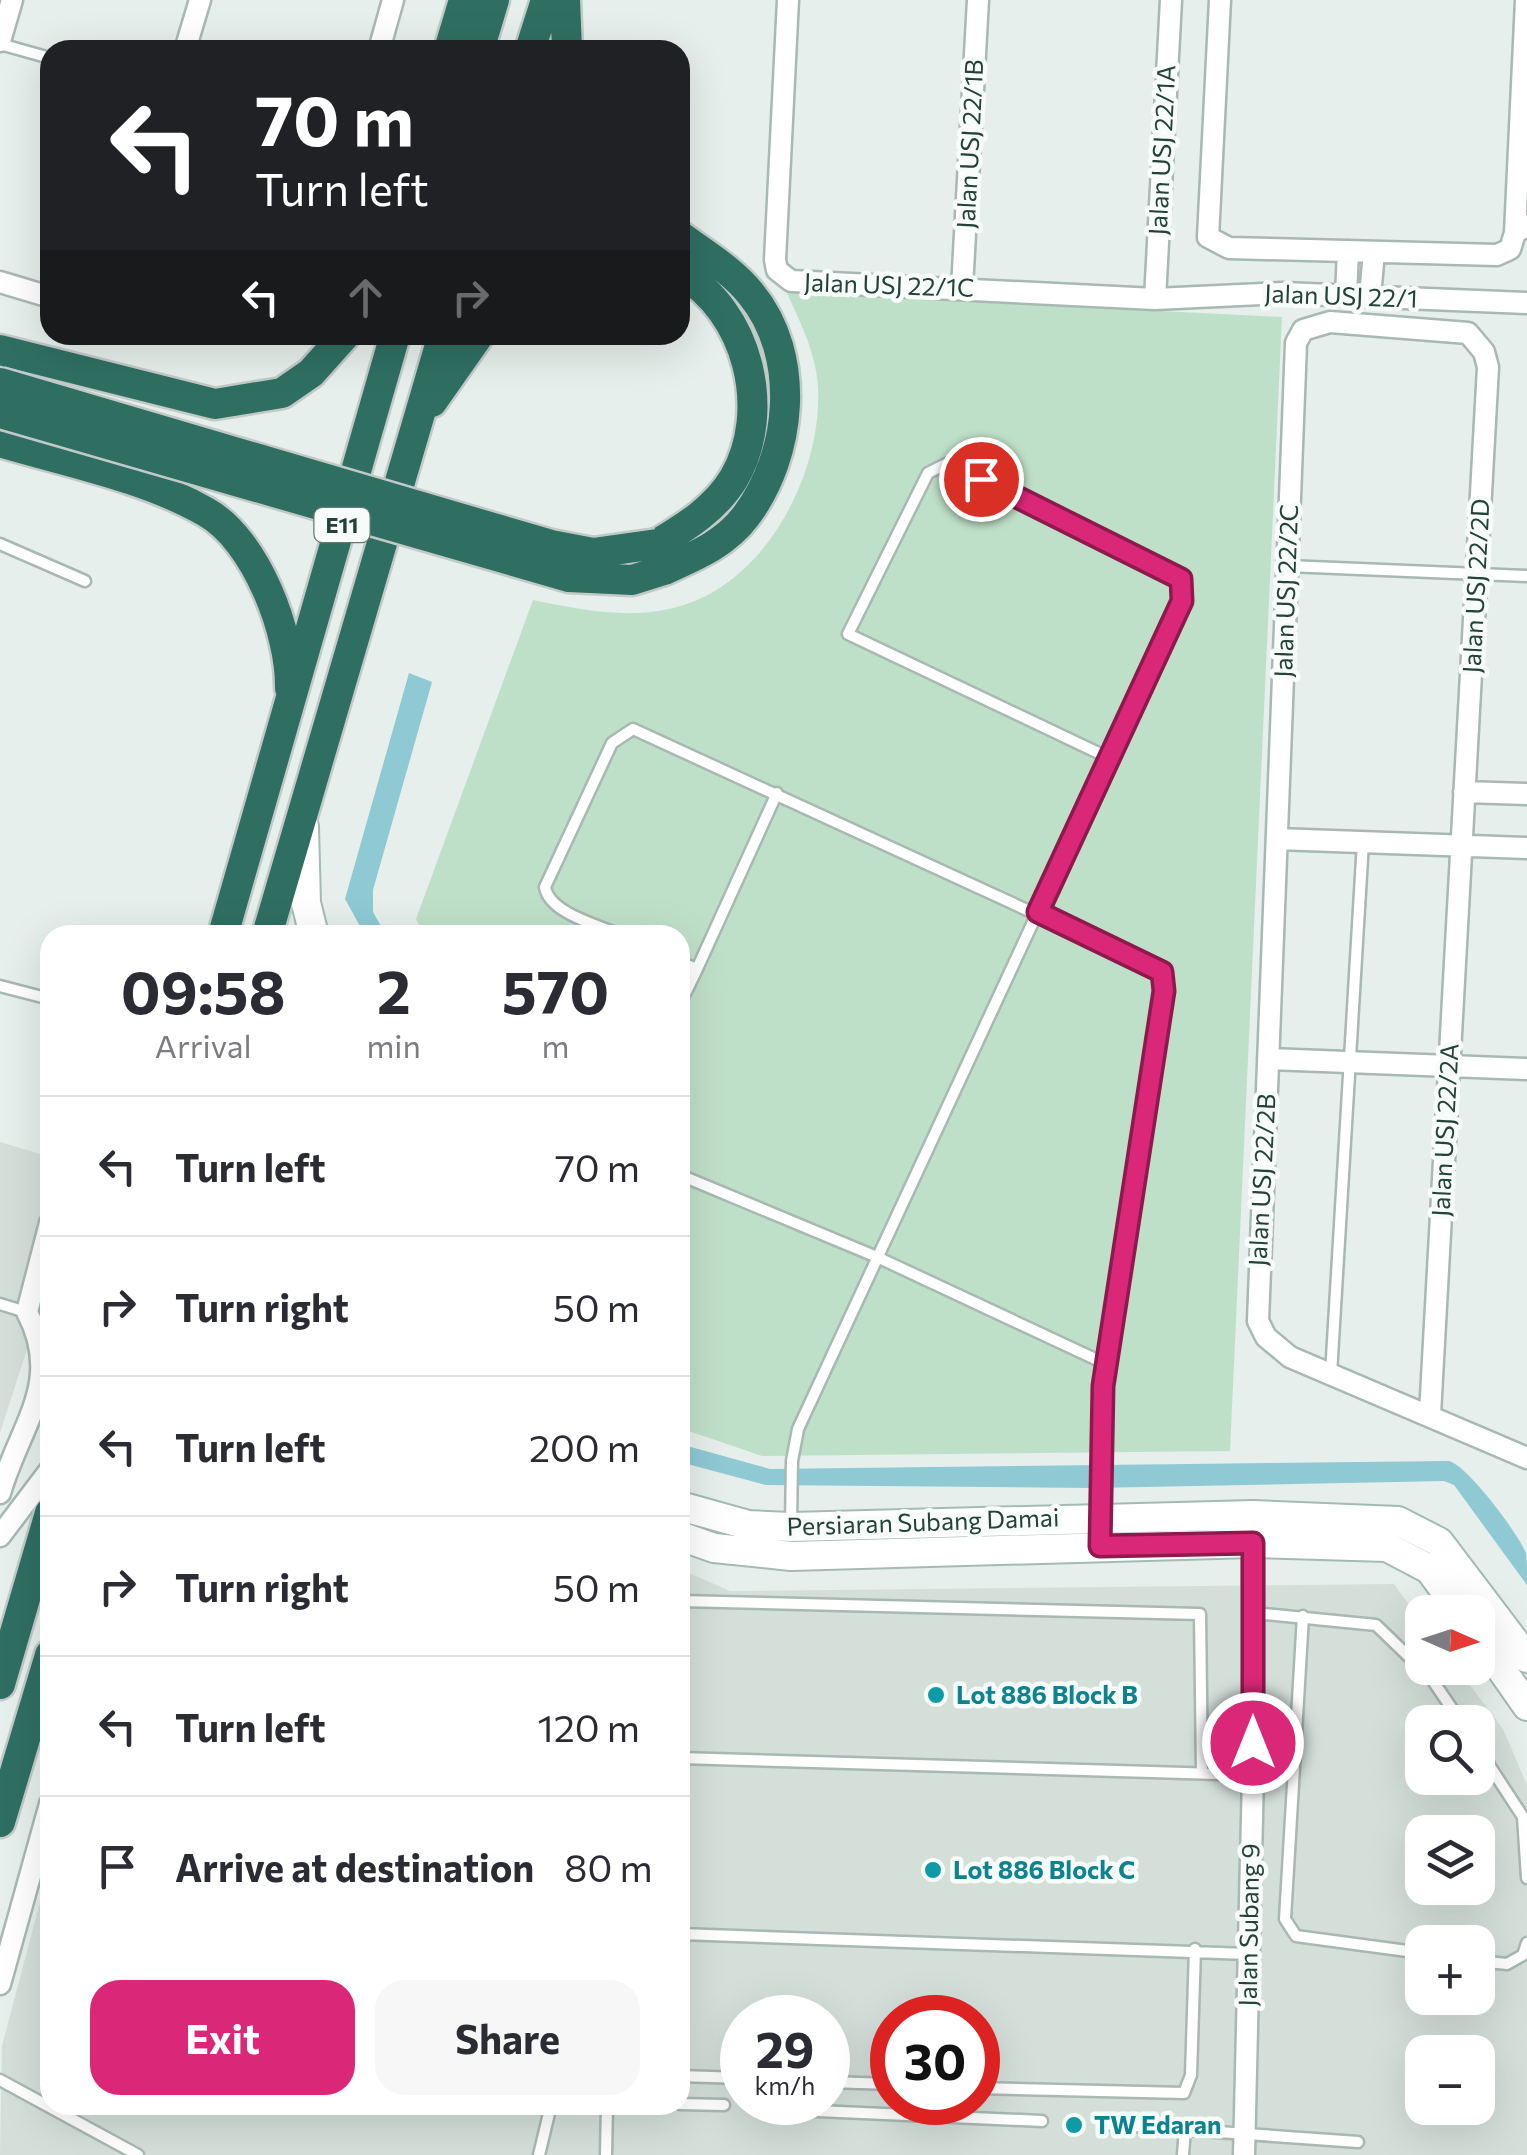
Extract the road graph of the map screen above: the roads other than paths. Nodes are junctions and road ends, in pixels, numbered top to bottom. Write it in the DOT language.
graph roads {
  1 [pos="12,0"];
  2 [pos="200,0"];
  3 [pos="394,0"];
  4 [pos="464,0"];
  5 [pos="494,0"];
  6 [pos="546,0"];
  7 [pos="565,0"];
  8 [pos="788,0"];
  9 [pos="978,0"];
  10 [pos="1171,0"];
  11 [pos="1220,0"];
  12 [pos="1526,0"];
  13 [pos="187,40"];
  14 [pos="382,40"];
  15 [pos="452,40"];
  16 [pos="483,40"];
  17 [pos="533,40"];
  18 [pos="567,40"];
  19 [pos="0,42"];
  20 [pos="40,55"];
  21 [pos="1521,229"];
  22 [pos="690,244"];
  23 [pos="1348,251"];
  24 [pos="1374,252"];
  25 [pos="690,280"];
  26 [pos="0,282"];
  27 [pos="962,288"];
  28 [pos="40,294"];
  29 [pos="1346,296"];
  30 [pos="1370,296"];
  31 [pos="1155,299"];
  32 [pos="1527,304"];
  33 [pos="1468,334"];
  34 [pos="336,345"];
  35 [pos="391,345"];
  36 [pos="441,345"];
  37 [pos="472,345"];
  38 [pos="0,350"];
  39 [pos="0,383"];
  40 [pos="0,412"];
  41 [pos="416,427"];
  42 [pos="0,442"];
  43 [pos="0,544"];
  44 [pos="661,557"];
  45 [pos="1287,566"];
  46 [pos="1478,574"];
  47 [pos="1527,576"];
  48 [pos="85,581"];
  49 [pos="290,716"];
  50 [pos="1109,758"];
  51 [pos="1464,792"];
  52 [pos="778,793"];
  53 [pos="1527,794"];
  54 [pos="306,800"];
  55 [pos="1278,839"];
  56 [pos="1363,842"];
  57 [pos="1462,846"];
  58 [pos="1527,848"];
  59 [pos="1038,912"];
  60 [pos="226,925"];
  61 [pos="270,925"];
  62 [pos="312,925"];
  63 [pos="598,925"];
  64 [pos="690,967"];
  65 [pos="696,970"];
  66 [pos="690,983"];
  67 [pos="0,986"];
  68 [pos="40,996"];
  69 [pos="1268,1059"];
  70 [pos="1351,1062"];
  71 [pos="1448,1066"];
  72 [pos="1527,1069"];
  73 [pos="690,1179"];
  74 [pos="877,1257"];
  75 [pos="40,1262"];
  76 [pos="0,1304"];
  77 [pos="27,1312"];
  78 [pos="40,1337"];
  79 [pos="1106,1364"];
  80 [pos="1330,1374"];
  81 [pos="40,1388"];
  82 [pos="1430,1414"];
  83 [pos="1527,1458"];
  84 [pos="4,1468"];
  85 [pos="40,1483"];
  86 [pos="0,1493"];
  87 [pos="690,1509"];
  88 [pos="1099,1509"];
  89 [pos="1253,1514"];
  90 [pos="791,1527"];
  91 [pos="0,1536"];
  92 [pos="690,1540"];
  93 [pos="1253,1543"];
  94 [pos="1100,1546"];
  95 [pos="40,1547"];
  96 [pos="1448,1595"];
  97 [pos="690,1601"];
  98 [pos="1253,1613"];
  99 [pos="1303,1616"];
  100 [pos="1527,1658"];
  101 [pos="1495,1660"];
  102 [pos="0,1684"];
  103 [pos="40,1688"];
  104 [pos="1449,1705"];
  105 [pos="1527,1706"];
  106 [pos="690,1758"];
  107 [pos="1202,1773"];
  108 [pos="1495,1774"];
  109 [pos="1253,1775"];
  110 [pos="0,1822"];
  111 [pos="40,1840"];
  112 [pos="1527,1878"];
  113 [pos="690,1934"];
  114 [pos="1527,1943"];
  115 [pos="1194,1949"];
  116 [pos="1405,1951"];
  117 [pos="1248,1954"];
  118 [pos="1495,1963"];
  119 [pos="0,1984"];
  120 [pos="690,2076"];
  121 [pos="720,2077"];
  122 [pos="0,2080"];
  123 [pos="1000,2089"];
  124 [pos="40,2101"];
  125 [pos="690,2104"];
  126 [pos="720,2105"];
  127 [pos="850,2112"];
  128 [pos="66,2115"];
  129 [pos="549,2115"];
  130 [pos="607,2115"];
  131 [pos="1042,2121"];
  132 [pos="1106,2124"];
  133 [pos="1185,2127"];
  134 [pos="1358,2142"];
  135 [pos="1244,2146"];
  136 [pos="138,2155"];
  137 [pos="539,2155"];
  138 [pos="606,2155"];
  139 [pos="1184,2155"];
  1 -- 19 [label="street"];
  2 -- 13 [label="street"];
  3 -- 14 [label="street"];
  4 -- 15 [label="highway"];
  5 -- 16 [label="highway"];
  6 -- 17 [label="highway"];
  7 -- 18 [label="highway"];
  8 -- 27 [label="street, Jalan USJ 22/1C"];
  9 -- 27 [label="street, Jalan USJ 22/1B"];
  10 -- 31 [label="street, Jalan USJ 22/1A"];
  11 -- 23 [label="street"];
  12 -- 21 [label="street"];
  19 -- 20 [label="lane"];
  21 -- 24 [label="street"];
  22 -- 44 [label="highway"];
  23 -- 24 [label="street"];
  23 -- 29 [label="street"];
  24 -- 30 [label="street"];
  25 -- 44 [label="highway"];
  26 -- 28 [label="street"];
  27 -- 31 [label="street, Jalan USJ 22/1C"];
  29 -- 30 [label="street, Jalan USJ 22/1"];
  29 -- 31 [label="street, Jalan USJ 22/1"];
  30 -- 32 [label="street, Jalan USJ 22/1"];
  33 -- 45 [label="street, Jalan USJ 22/2C"];
  33 -- 46 [label="street, Jalan USJ 22/2D"];
  34 -- 38 [label="highway"];
  35 -- 49 [label="highway, E11"];
  36 -- 41 [label="highway, E11"];
  37 -- 41 [label="highway"];
  39 -- 44 [label="highway, bridge"];
  40 -- 44 [label="highway, bridge"];
  41 -- 54 [label="highway, E11"];
  42 -- 49 [label="highway"];
  43 -- 48 [label="lane"];
  45 -- 46 [label="lane"];
  45 -- 55 [label="street, Jalan USJ 22/2C"];
  46 -- 47 [label="lane"];
  46 -- 51 [label="street, Jalan USJ 22/2D"];
  49 -- 60 [label="highway, E11"];
  50 -- 50 [label="lane"];
  50 -- 59 [label="lane"];
  51 -- 53 [label="street"];
  51 -- 57 [label="street, Jalan USJ 22/2D"];
  52 -- 59 [label="lane"];
  52 -- 63 [label="lane"];
  52 -- 65 [label="lane"];
  54 -- 61 [label="highway, E11"];
  54 -- 62 [label="street"];
  55 -- 56 [label="street"];
  55 -- 69 [label="street, Jalan USJ 22/2B"];
  56 -- 57 [label="street"];
  56 -- 70 [label="lane"];
  57 -- 58 [label="street"];
  57 -- 71 [label="street, Jalan USJ 22/2A"];
  59 -- 74 [label="lane"];
  59 -- 79 [label="lane"];
  64 -- 65 [label="lane"];
  65 -- 66 [label="lane"];
  67 -- 68 [label="lane"];
  69 -- 70 [label="street"];
  69 -- 80 [label="street, Jalan USJ 22/2B"];
  70 -- 71 [label="street"];
  70 -- 80 [label="lane"];
  71 -- 72 [label="street"];
  71 -- 82 [label="street, Jalan USJ 22/2A"];
  73 -- 74 [label="lane"];
  74 -- 79 [label="lane"];
  74 -- 90 [label="lane"];
  75 -- 77 [label="street"];
  76 -- 77 [label="lane"];
  77 -- 78 [label="street"];
  79 -- 88 [label="lane"];
  80 -- 82 [label="street, Jalan USJ 22/2B"];
  81 -- 84 [label="street"];
  82 -- 83 [label="street, Jalan USJ 22/2B"];
  84 -- 86 [label="street"];
  85 -- 91 [label="street"];
  87 -- 90 [label="street, Persiaran Subang Damai"];
  88 -- 89 [label="street, Persiaran Subang Damai"];
  88 -- 90 [label="street, Persiaran Subang Damai"];
  88 -- 94 [label="lane"];
  89 -- 93 [label="street, Jalan Subang 9"];
  89 -- 100 [label="street, Persiaran Subang Damai"];
  92 -- 94 [label="street, Persiaran Subang Damai"];
  93 -- 94 [label="street, Persiaran Subang Damai"];
  93 -- 96 [label="street, Persiaran Subang Damai"];
  93 -- 98 [label="street, Jalan Subang 9"];
  95 -- 102 [label="highway"];
  97 -- 107 [label="lane"];
  98 -- 99 [label="lane"];
  98 -- 109 [label="street, Jalan Subang 9"];
  99 -- 104 [label="lane"];
  99 -- 116 [label="lane"];
  101 -- 105 [label="street"];
  103 -- 110 [label="highway"];
  106 -- 107 [label="lane"];
  107 -- 109 [label="lane"];
  108 -- 112 [label="lane"];
  109 -- 117 [label="street, Jalan Subang 9"];
  111 -- 119 [label="street"];
  113 -- 115 [label="lane"];
  114 -- 118 [label="lane"];
  115 -- 117 [label="lane"];
  115 -- 123 [label="lane"];
  117 -- 135 [label="street, Jalan Subang 9"];
  120 -- 121 [label="lane"];
  122 -- 124 [label="lane"];
  125 -- 126 [label="lane"];
  127 -- 131 [label="lane"];
  128 -- 136 [label="lane"];
  129 -- 137 [label="lane"];
  130 -- 138 [label="lane"];
  132 -- 133 [label="lane"];
  133 -- 135 [label="lane"];
  133 -- 139 [label="lane"];
  134 -- 135 [label="lane"];
}
